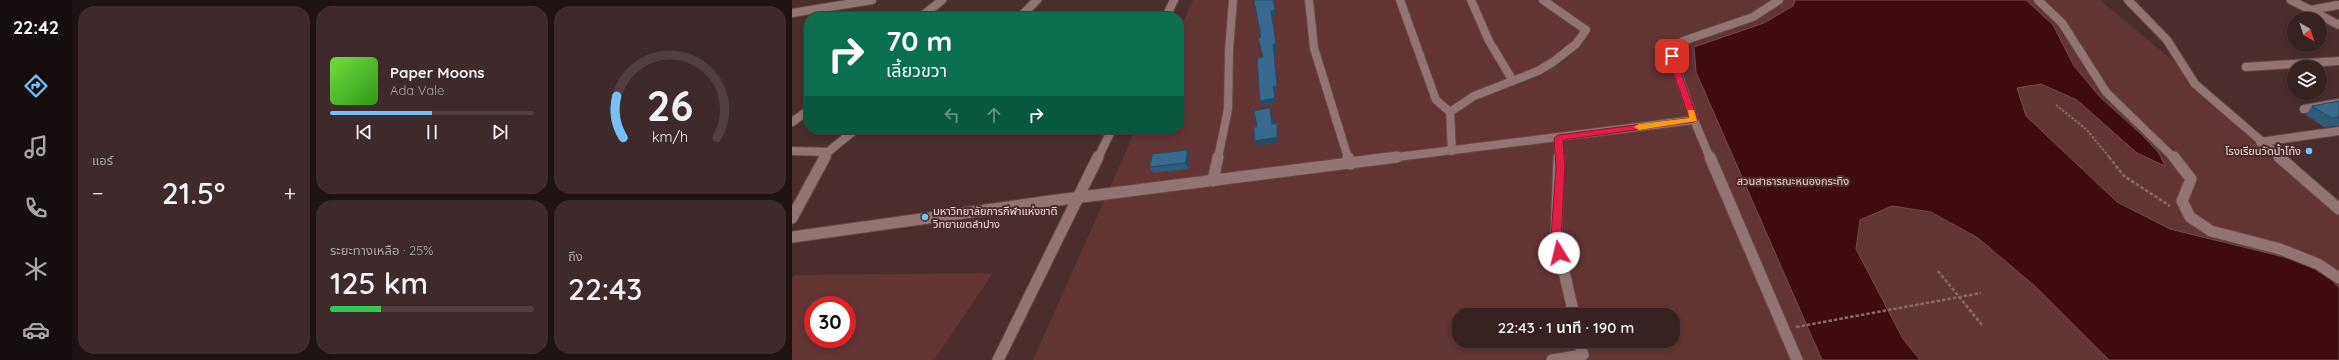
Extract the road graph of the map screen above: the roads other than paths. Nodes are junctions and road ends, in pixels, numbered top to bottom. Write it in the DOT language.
graph roads {
  1 [pos="872,0"];
  2 [pos="942,0"];
  3 [pos="1036,0"];
  4 [pos="1174,0"];
  5 [pos="1233,0"];
  6 [pos="1309,0"];
  7 [pos="1400,0"];
  8 [pos="1471,0"];
  9 [pos="1543,0"];
  10 [pos="1779,0"];
  11 [pos="2038,0"];
  12 [pos="2128,0"];
  13 [pos="2291,0"];
  14 [pos="850,2"];
  15 [pos="2339,6"];
  16 [pos="2310,10"];
  17 [pos="927,12"];
  18 [pos="1025,12"];
  19 [pos="1168,12"];
  20 [pos="792,13"];
  21 [pos="2339,25"];
  22 [pos="2339,61"];
  23 [pos="2246,67"];
  24 [pos="1514,81"];
  25 [pos="2339,103"];
  26 [pos="2304,109"];
  27 [pos="1450,112"];
  28 [pos="804,114"];
  29 [pos="1694,120"];
  30 [pos="792,122"];
  31 [pos="2339,131"];
  32 [pos="850,134"];
  33 [pos="1109,134"];
  34 [pos="1558,138"];
  35 [pos="2260,142"];
  36 [pos="792,151"];
  37 [pos="1452,151"];
  38 [pos="828,152"];
  39 [pos="1350,164"];
  40 [pos="1213,181"];
  41 [pos="1077,198"];
  42 [pos="2339,209"];
  43 [pos="792,218"];
  44 [pos="792,237"];
  45 [pos="2339,278"];
  46 [pos="1572,308"];
  47 [pos="1582,348"];
  48 [pos="998,360"];
  49 [pos="1552,360"];
  50 [pos="1797,360"];
  1 -- 14 [label="street"];
  2 -- 17 [label="street"];
  3 -- 18 [label="street"];
  4 -- 19 [label="street"];
  5 -- 40 [label="street"];
  6 -- 39 [label="street"];
  7 -- 27 [label="street"];
  8 -- 24 [label="street"];
  9 -- 24 [label="street"];
  10 -- 29 [label="street"];
  11 -- 45 [label="street"];
  12 -- 35 [label="street"];
  13 -- 16 [label="street"];
  14 -- 20 [label="street"];
  15 -- 16 [label="street"];
  16 -- 21 [label="street"];
  22 -- 23 [label="street"];
  24 -- 27 [label="street"];
  25 -- 26 [label="street"];
  27 -- 37 [label="street"];
  28 -- 30 [label="street"];
  29 -- 34 [label="street"];
  29 -- 50 [label="street"];
  31 -- 35 [label="street"];
  32 -- 38 [label="street"];
  33 -- 41 [label="street"];
  34 -- 37 [label="street"];
  34 -- 46 [label="street"];
  35 -- 42 [label="street"];
  36 -- 38 [label="street"];
  37 -- 39 [label="street"];
  38 -- 43 [label="street"];
  39 -- 40 [label="street"];
  40 -- 41 [label="street"];
  41 -- 44 [label="street"];
  41 -- 48 [label="street"];
  47 -- 49 [label="street"];
}
